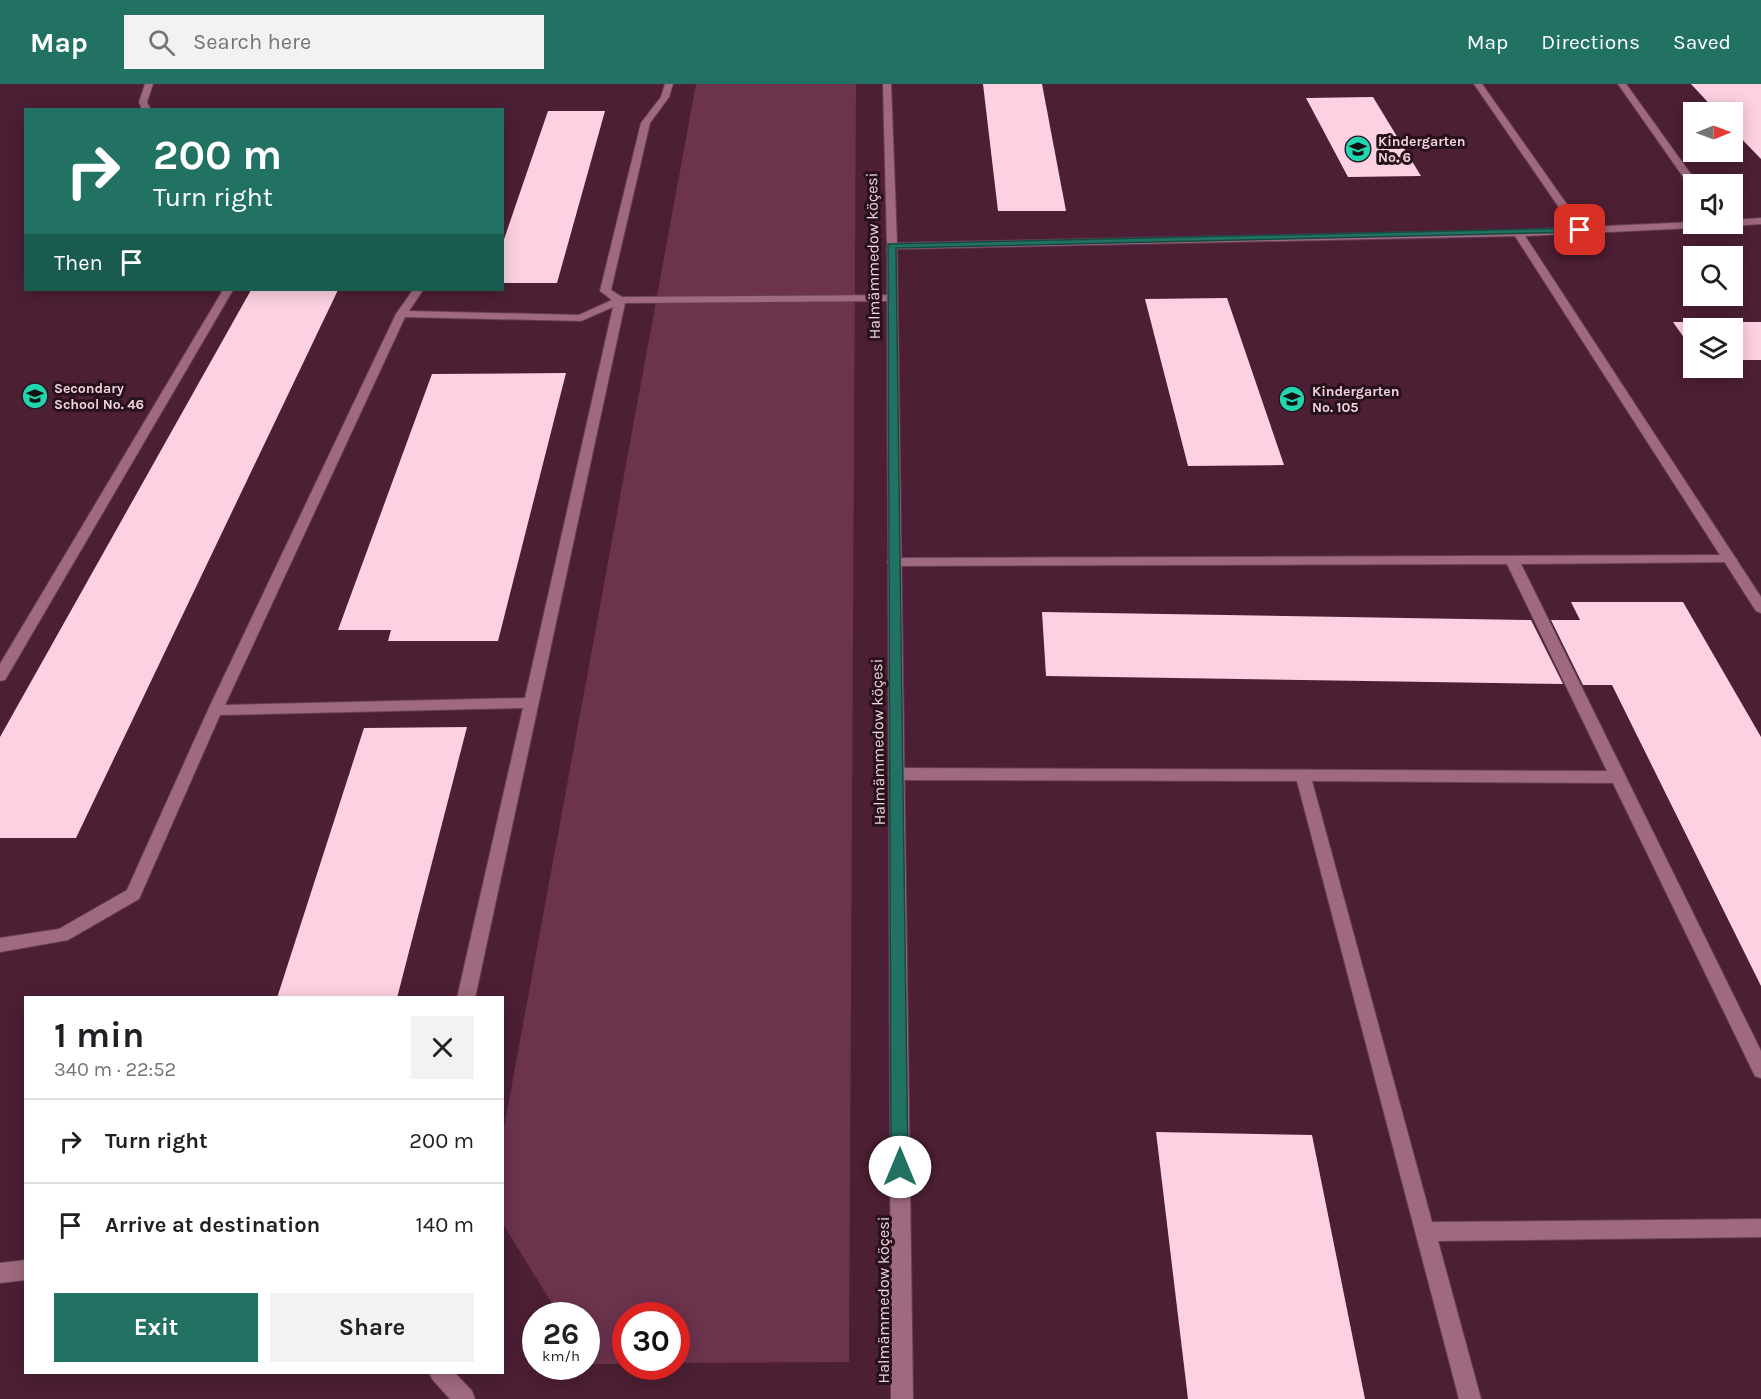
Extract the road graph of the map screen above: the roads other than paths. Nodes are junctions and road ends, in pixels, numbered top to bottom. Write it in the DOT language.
graph roads {
  1 [pos="149,84"];
  2 [pos="669,84"];
  3 [pos="888,84"];
  4 [pos="1478,84"];
  5 [pos="1622,84"];
  6 [pos="146,108"];
  7 [pos="1686,174"];
  8 [pos="1761,221"];
  9 [pos="1743,222"];
  10 [pos="1683,225"];
  11 [pos="1580,230"];
  12 [pos="1518,233"];
  13 [pos="892,246"];
  14 [pos="227,291"];
  15 [pos="417,291"];
  16 [pos="892,298"];
  17 [pos="620,300"];
  18 [pos="401,314"];
  19 [pos="1730,559"];
  20 [pos="1512,560"];
  21 [pos="894,562"];
  22 [pos="1761,608"];
  23 [pos="0,676"];
  24 [pos="531,703"];
  25 [pos="215,710"];
  26 [pos="896,774"];
  27 [pos="1303,776"];
  28 [pos="1618,777"];
  29 [pos="0,945"];
  30 [pos="466,996"];
  31 [pos="1761,1070"];
  32 [pos="1761,1228"];
  33 [pos="1425,1232"];
  34 [pos="24,1270"];
  35 [pos="0,1272"];
  36 [pos="441,1374"];
  37 [pos="464,1399"];
  38 [pos="902,1399"];
  39 [pos="1470,1399"];
  1 -- 6 [label="street"];
  2 -- 17 [label="street"];
  3 -- 13 [label="street, Halmämmedow köçesi"];
  4 -- 11 [label="street"];
  5 -- 7 [label="street"];
  8 -- 9 [label="street"];
  10 -- 11 [label="street"];
  11 -- 12 [label="street"];
  12 -- 13 [label="street"];
  12 -- 19 [label="street"];
  13 -- 16 [label="street, Halmämmedow köçesi"];
  14 -- 23 [label="street"];
  15 -- 18 [label="street"];
  16 -- 17 [label="street"];
  16 -- 21 [label="street, Halmämmedow köçesi"];
  17 -- 18 [label="street"];
  17 -- 24 [label="street"];
  18 -- 25 [label="street"];
  19 -- 20 [label="street"];
  19 -- 22 [label="street"];
  20 -- 21 [label="street"];
  20 -- 28 [label="street"];
  21 -- 26 [label="street, Halmämmedow köçesi"];
  24 -- 25 [label="street"];
  24 -- 30 [label="street"];
  25 -- 29 [label="street"];
  26 -- 27 [label="street"];
  26 -- 38 [label="street, Halmämmedow köçesi"];
  27 -- 28 [label="street"];
  27 -- 33 [label="street"];
  28 -- 31 [label="street"];
  32 -- 33 [label="street"];
  33 -- 39 [label="street"];
  34 -- 35 [label="street"];
  36 -- 37 [label="street"];
}
